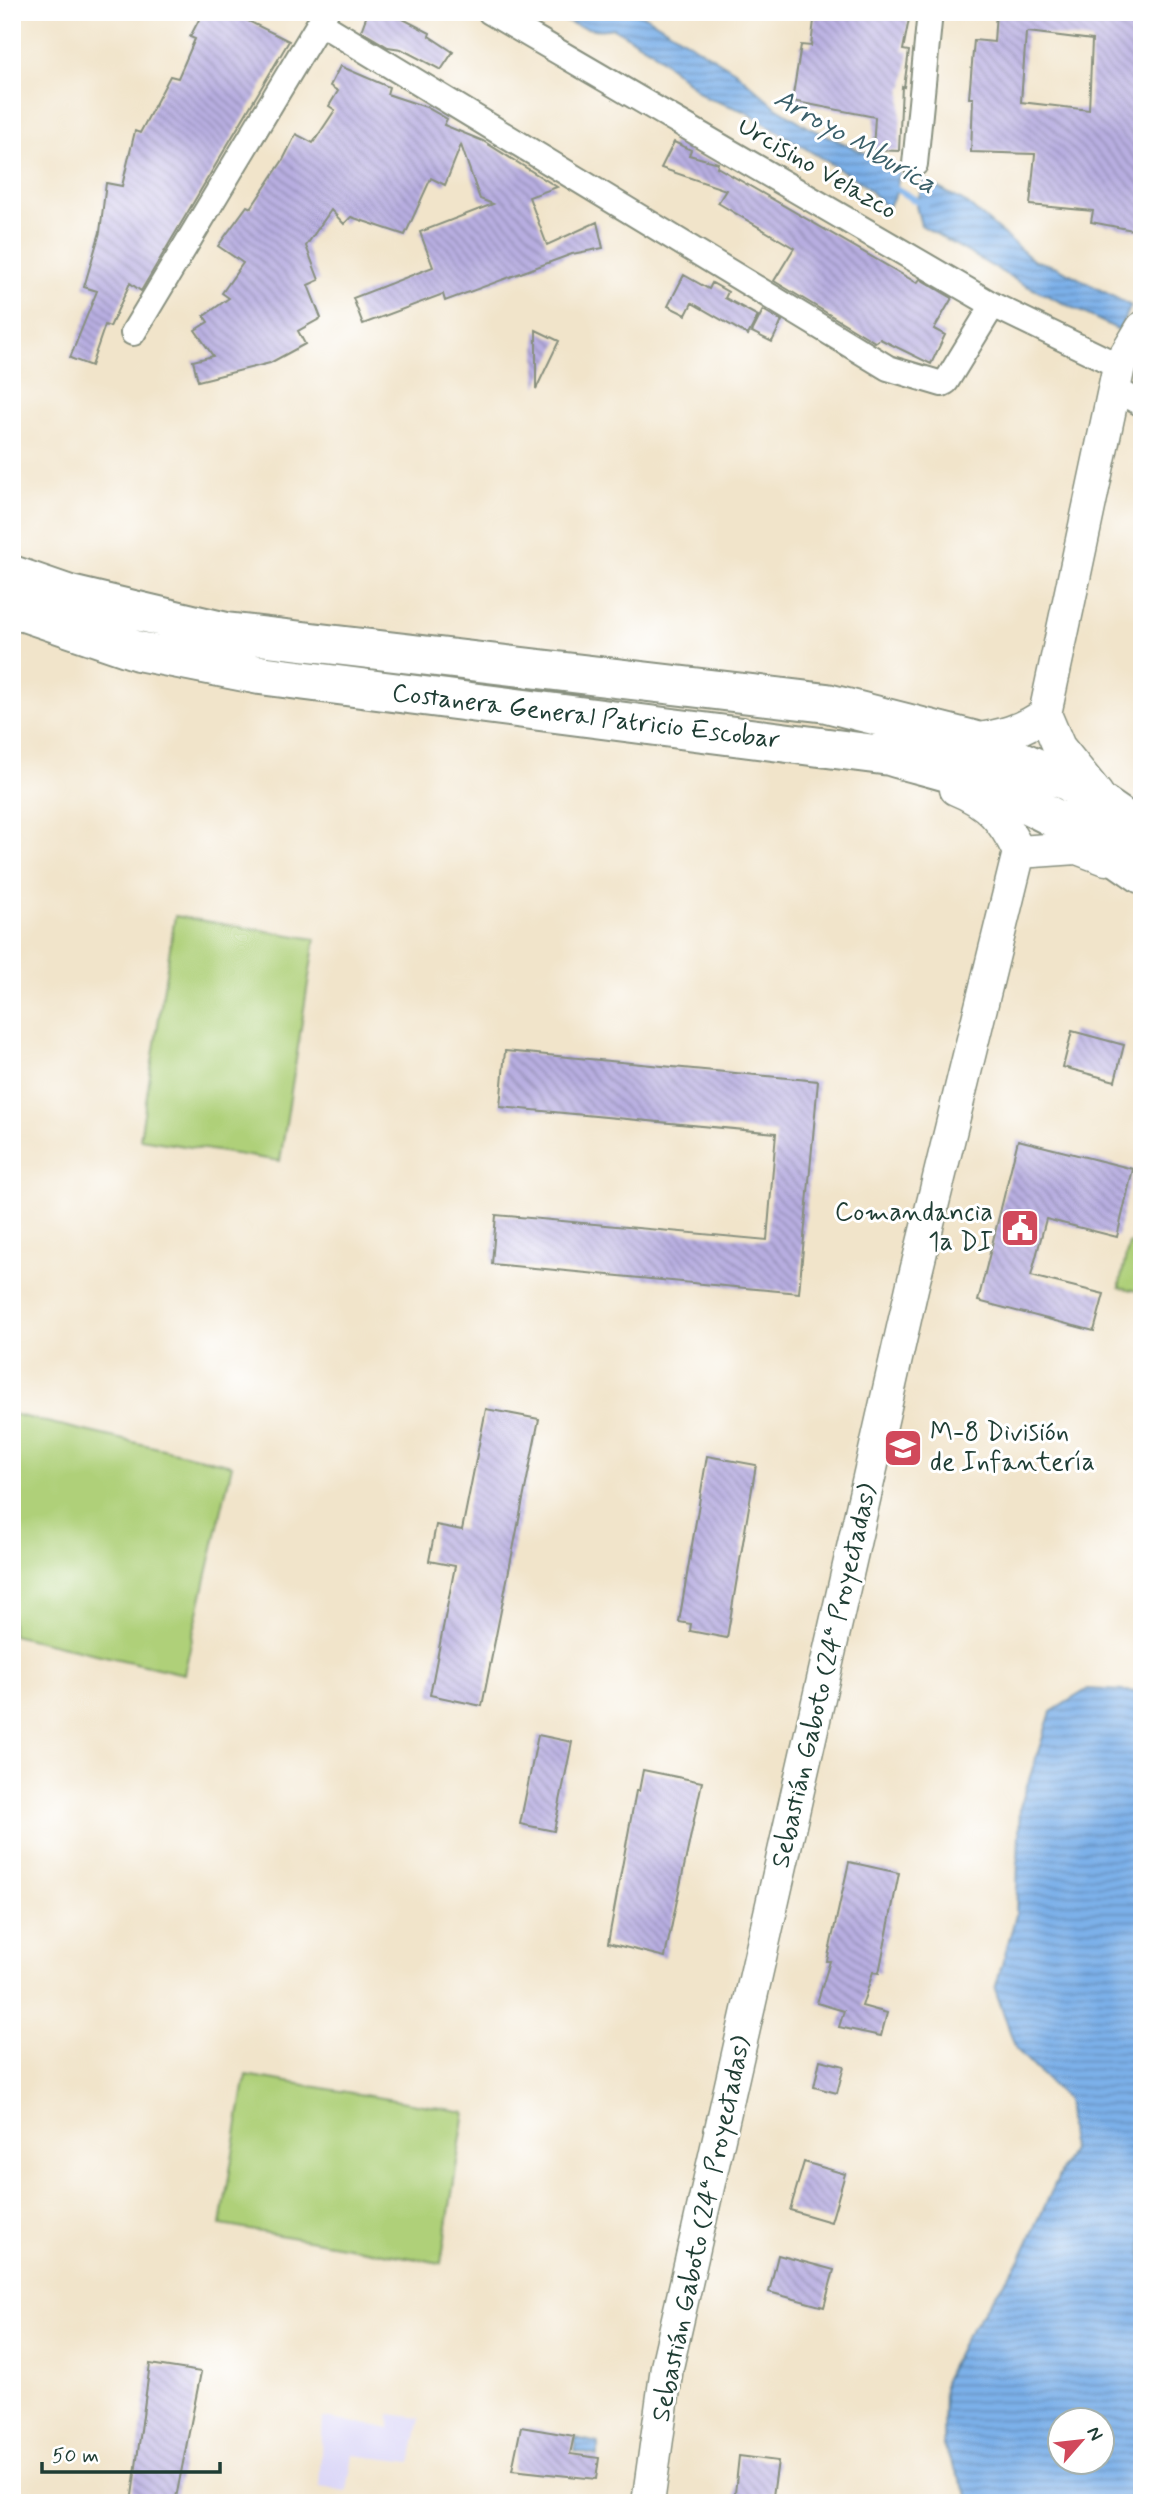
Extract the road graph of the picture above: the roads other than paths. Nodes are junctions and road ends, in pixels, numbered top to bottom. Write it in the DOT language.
graph roads {
  1 [pos="490,12"];
  2 [pos="930,12"];
  3 [pos="323,17"];
  4 [pos="915,164"];
  5 [pos="993,305"];
  6 [pos="1142,327"];
  7 [pos="133,333"];
  8 [pos="1117,377"];
  9 [pos="1142,404"];
  10 [pos="12,575"];
  11 [pos="12,608"];
  12 [pos="1045,714"];
  13 [pos="973,740"];
  14 [pos="890,756"];
  15 [pos="1129,823"];
  16 [pos="1019,852"];
  17 [pos="1140,873"];
  18 [pos="648,2503"];
  1 -- 5 [label="street, Urcisino Velazco"];
  2 -- 4 [label="street"];
  3 -- 5 [label="street"];
  3 -- 7 [label="street"];
  5 -- 8 [label="street, Urcisino Velazco"];
  6 -- 8 [label="street"];
  8 -- 9 [label="street, Urcisino Velazco"];
  8 -- 12 [label="street"];
  10 -- 13 [label="highway, Costanera General Patricio Escobar"];
  11 -- 14 [label="highway, Costanera General Patricio Escobar"];
  12 -- 13 [label="street"];
  12 -- 15 [label="street"];
  13 -- 15 [label="highway, Costanera General Patricio Escobar"];
  14 -- 16 [label="street"];
  14 -- 17 [label="highway, Costanera General Patricio Escobar"];
  16 -- 17 [label="street"];
  16 -- 18 [label="street, Sebastián Gaboto (24ª Proyectadas)"];
}
